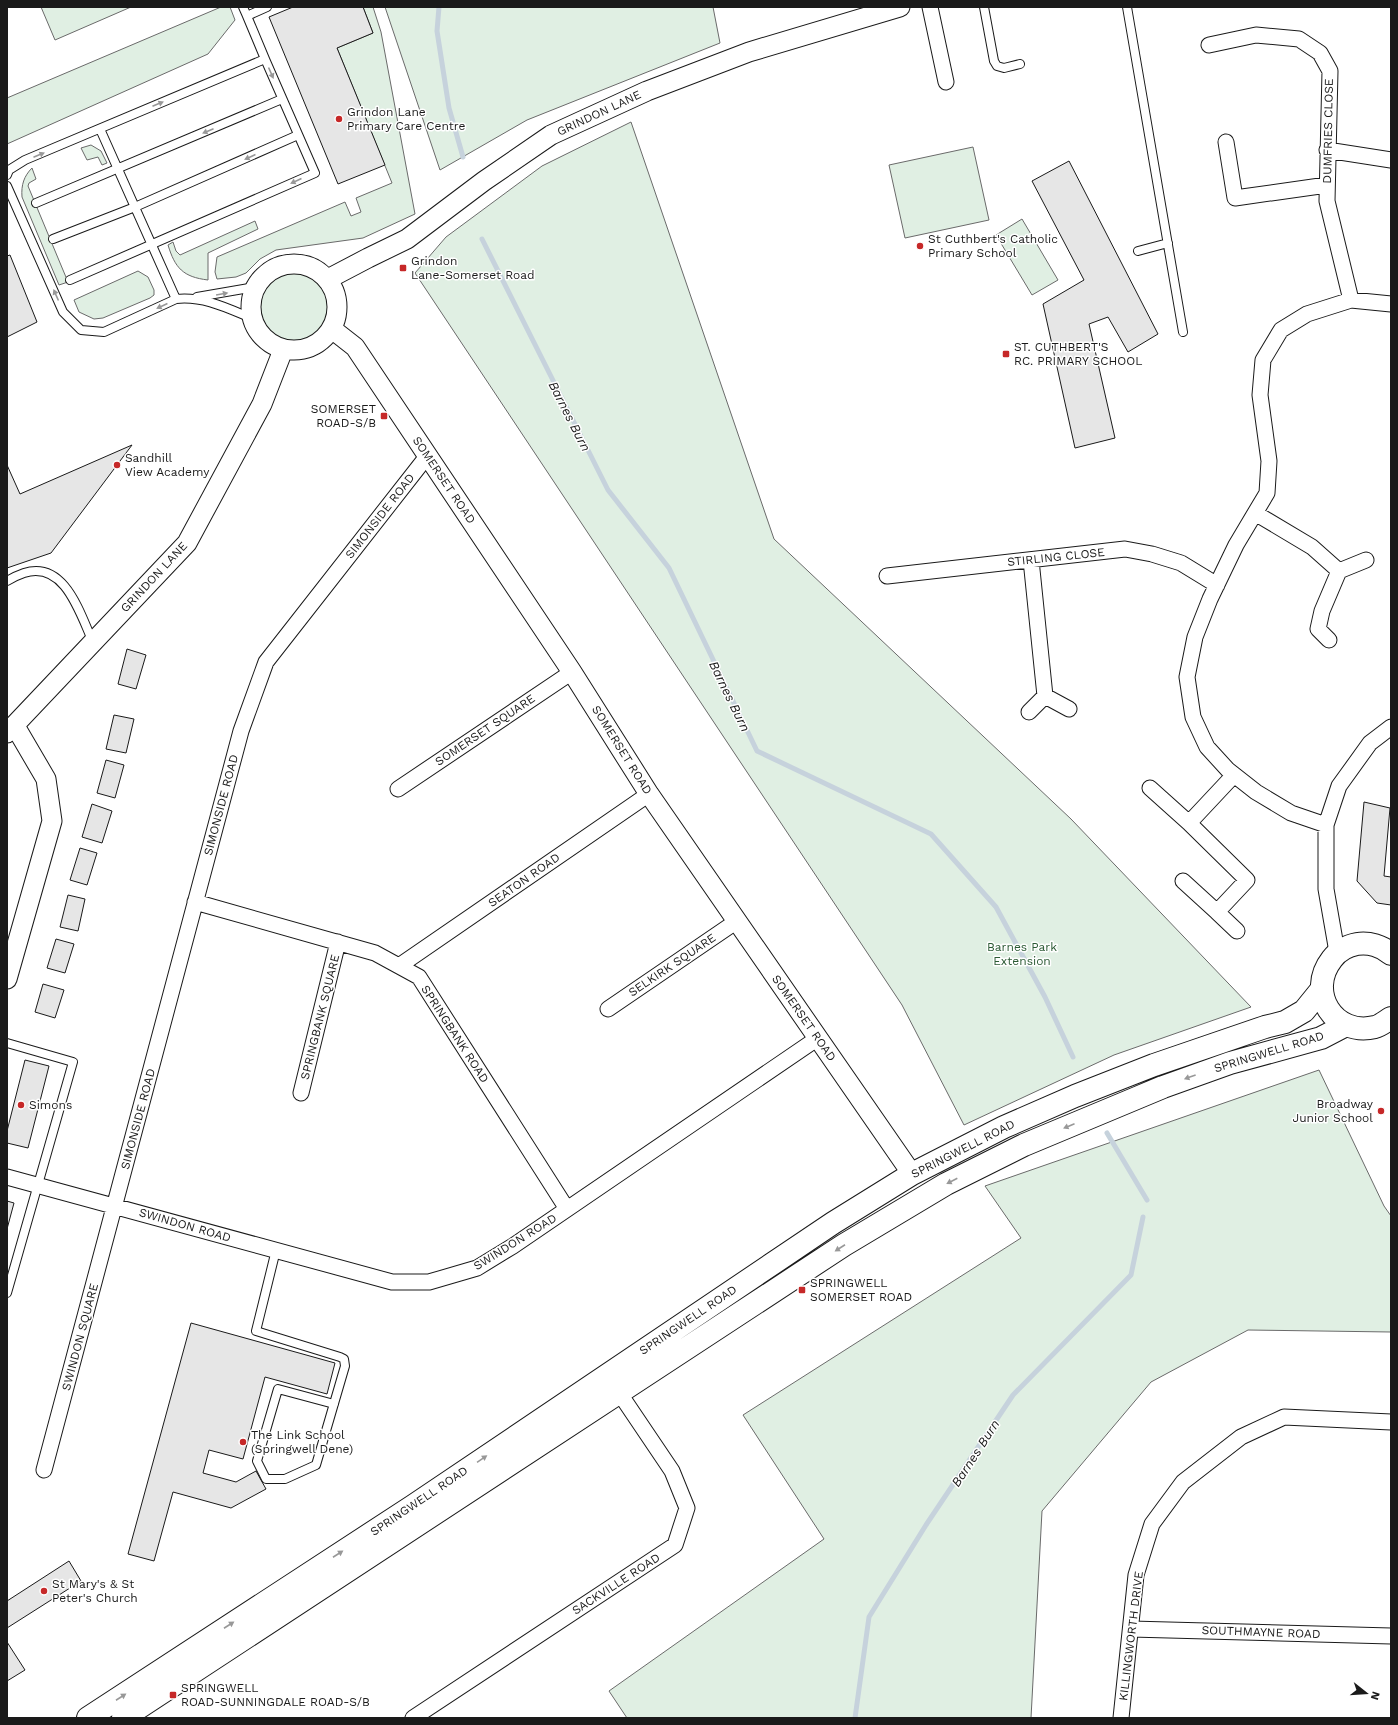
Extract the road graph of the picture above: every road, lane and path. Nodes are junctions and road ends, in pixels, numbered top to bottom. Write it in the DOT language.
graph roads {
  1 [pos="244,7"];
  2 [pos="267,7"];
  3 [pos="900,7"];
  4 [pos="930,7"];
  5 [pos="984,7"];
  6 [pos="1127,7"];
  7 [pos="248,16"];
  8 [pos="1209,45"];
  9 [pos="265,59"];
  10 [pos="1020,64"];
  11 [pos="946,82"];
  12 [pos="282,99"];
  13 [pos="100,129"];
  14 [pos="298,136"];
  15 [pos="1226,142"];
  16 [pos="1327,150"];
  17 [pos="1391,160"];
  18 [pos="118,169"];
  19 [pos="7,175"];
  20 [pos="1327,185"];
  21 [pos="7,186"];
  22 [pos="36,203"];
  23 [pos="135,207"];
  24 [pos="53,239"];
  25 [pos="1168,243"];
  26 [pos="152,244"];
  27 [pos="1138,250"];
  28 [pos="328,279"];
  29 [pos="70,280"];
  30 [pos="255,287"];
  31 [pos="188,298"];
  32 [pos="176,299"];
  33 [pos="1351,300"];
  34 [pos="1391,304"];
  35 [pos="252,318"];
  36 [pos="332,329"];
  37 [pos="1184,332"];
  38 [pos="283,350"];
  39 [pos="428,455"];
  40 [pos="1255,513"];
  41 [pos="1031,560"];
  42 [pos="1366,560"];
  43 [pos="1339,571"];
  44 [pos="887,576"];
  45 [pos="7,581"];
  46 [pos="1217,584"];
  47 [pos="1329,640"];
  48 [pos="93,642"];
  49 [pos="572,672"];
  50 [pos="1045,696"];
  51 [pos="1069,709"];
  52 [pos="1029,712"];
  53 [pos="1391,727"];
  54 [pos="11,730"];
  55 [pos="1234,775"];
  56 [pos="1150,788"];
  57 [pos="398,789"];
  58 [pos="649,794"];
  59 [pos="1189,823"];
  60 [pos="1326,825"];
  61 [pos="1183,881"];
  62 [pos="196,902"];
  63 [pos="1217,912"];
  64 [pos="737,921"];
  65 [pos="1237,931"];
  66 [pos="338,942"];
  67 [pos="1389,951"];
  68 [pos="1337,952"];
  69 [pos="399,966"];
  70 [pos="7,979"];
  71 [pos="1321,990"];
  72 [pos="608,1009"];
  73 [pos="1391,1018"];
  74 [pos="1346,1025"];
  75 [pos="818,1038"];
  76 [pos="7,1043"];
  77 [pos="301,1092"];
  78 [pos="912,1174"];
  79 [pos="7,1177"];
  80 [pos="39,1185"];
  81 [pos="925,1197"];
  82 [pos="115,1205"];
  83 [pos="567,1209"];
  84 [pos="276,1250"];
  85 [pos="7,1293"];
  86 [pos="607,1375"];
  87 [pos="619,1393"];
  88 [pos="334,1404"];
  89 [pos="1391,1422"];
  90 [pos="44,1470"];
  91 [pos="1131,1629"];
  92 [pos="1391,1636"];
  93 [pos="88,1718"];
  94 [pos="123,1718"];
  95 [pos="413,1718"];
  96 [pos="1121,1718"];
  1 -- 7 [label="lane"];
  2 -- 7 [label="lane"];
  3 -- 28 [label="street, GRINDON LANE"];
  4 -- 11 [label="street"];
  5 -- 10 [label="lane"];
  6 -- 25 [label="lane"];
  7 -- 9 [label="lane"];
  8 -- 16 [label="street, DUMFRIES CLOSE"];
  9 -- 12 [label="lane, one-way"];
  13 -- 9 [label="lane, one-way"];
  12 -- 14 [label="lane"];
  12 -- 18 [label="lane, one-way"];
  13 -- 18 [label="lane"];
  19 -- 13 [label="lane, one-way"];
  14 -- 23 [label="lane, one-way"];
  14 -- 26 [label="lane, one-way"];
  15 -- 20 [label="street"];
  16 -- 17 [label="street"];
  16 -- 20 [label="street, DUMFRIES CLOSE"];
  18 -- 22 [label="lane"];
  18 -- 23 [label="lane"];
  20 -- 33 [label="street, DUMFRIES CLOSE"];
  32 -- 21 [label="lane, one-way"];
  23 -- 24 [label="lane"];
  23 -- 26 [label="lane"];
  25 -- 27 [label="lane"];
  25 -- 37 [label="lane"];
  26 -- 29 [label="lane"];
  26 -- 32 [label="lane"];
  28 -- 30 [label="street"];
  28 -- 36 [label="street"];
  31 -- 30 [label="lane, one-way"];
  30 -- 35 [label="street"];
  31 -- 32 [label="lane"];
  31 -- 35 [label="lane"];
  33 -- 34 [label="street"];
  33 -- 40 [label="street"];
  35 -- 38 [label="street"];
  36 -- 38 [label="street"];
  36 -- 39 [label="street, SOMERSET ROAD"];
  38 -- 48 [label="street, GRINDON LANE"];
  39 -- 49 [label="street, SOMERSET ROAD"];
  39 -- 62 [label="street, SIMONSIDE ROAD"];
  40 -- 43 [label="street"];
  40 -- 46 [label="street"];
  41 -- 44 [label="street, STIRLING CLOSE"];
  41 -- 46 [label="street, STIRLING CLOSE"];
  41 -- 50 [label="street"];
  42 -- 43 [label="street"];
  43 -- 47 [label="street"];
  45 -- 48 [label="lane"];
  46 -- 55 [label="street"];
  48 -- 54 [label="street, GRINDON LANE"];
  49 -- 57 [label="street, SOMERSET SQUARE"];
  49 -- 58 [label="street, SOMERSET ROAD"];
  50 -- 51 [label="street"];
  50 -- 52 [label="street"];
  53 -- 60 [label="street"];
  54 -- 70 [label="street"];
  55 -- 59 [label="street"];
  55 -- 60 [label="street"];
  56 -- 59 [label="street"];
  58 -- 64 [label="street, SOMERSET ROAD"];
  58 -- 69 [label="street, SEATON ROAD"];
  59 -- 63 [label="street"];
  60 -- 68 [label="street"];
  61 -- 63 [label="street"];
  62 -- 66 [label="street, SPRINGBANK ROAD"];
  62 -- 82 [label="street, SIMONSIDE ROAD"];
  63 -- 65 [label="street"];
  64 -- 72 [label="street, SELKIRK SQUARE"];
  64 -- 75 [label="street, SOMERSET ROAD"];
  66 -- 69 [label="street, SPRINGBANK ROAD"];
  66 -- 77 [label="street, SPRINGBANK SQUARE"];
  67 -- 68 [label="main road, SPRINGWELL ROAD"];
  68 -- 71 [label="main road, SPRINGWELL ROAD"];
  69 -- 83 [label="street, SPRINGBANK ROAD"];
  71 -- 74 [label="main road, SPRINGWELL ROAD"];
  71 -- 78 [label="main road, SPRINGWELL ROAD"];
  73 -- 74 [label="main road"];
  74 -- 81 [label="main road, SPRINGWELL ROAD, one-way"];
  75 -- 78 [label="street, SOMERSET ROAD"];
  75 -- 83 [label="street, SWINDON ROAD"];
  76 -- 80 [label="lane"];
  78 -- 81 [label="main road"];
  78 -- 86 [label="main road, SPRINGWELL ROAD"];
  79 -- 80 [label="street, SWINDON ROAD"];
  80 -- 82 [label="street, SWINDON ROAD"];
  80 -- 85 [label="lane"];
  81 -- 87 [label="main road, SPRINGWELL ROAD, one-way"];
  82 -- 84 [label="street, SWINDON ROAD"];
  82 -- 90 [label="street, SWINDON SQUARE"];
  83 -- 84 [label="street, SWINDON ROAD"];
  84 -- 88 [label="lane"];
  86 -- 87 [label="street, SACKVILLE ROAD"];
  93 -- 86 [label="main road, SPRINGWELL ROAD, one-way"];
  87 -- 94 [label="main road, SPRINGWELL ROAD"];
  87 -- 95 [label="street, SACKVILLE ROAD"];
  88 -- 88 [label="lane"];
  89 -- 91 [label="street, KILLINGWORTH DRIVE"];
  91 -- 92 [label="street, SOUTHMAYNE ROAD"];
  91 -- 96 [label="street, KILLINGWORTH DRIVE"];
}
